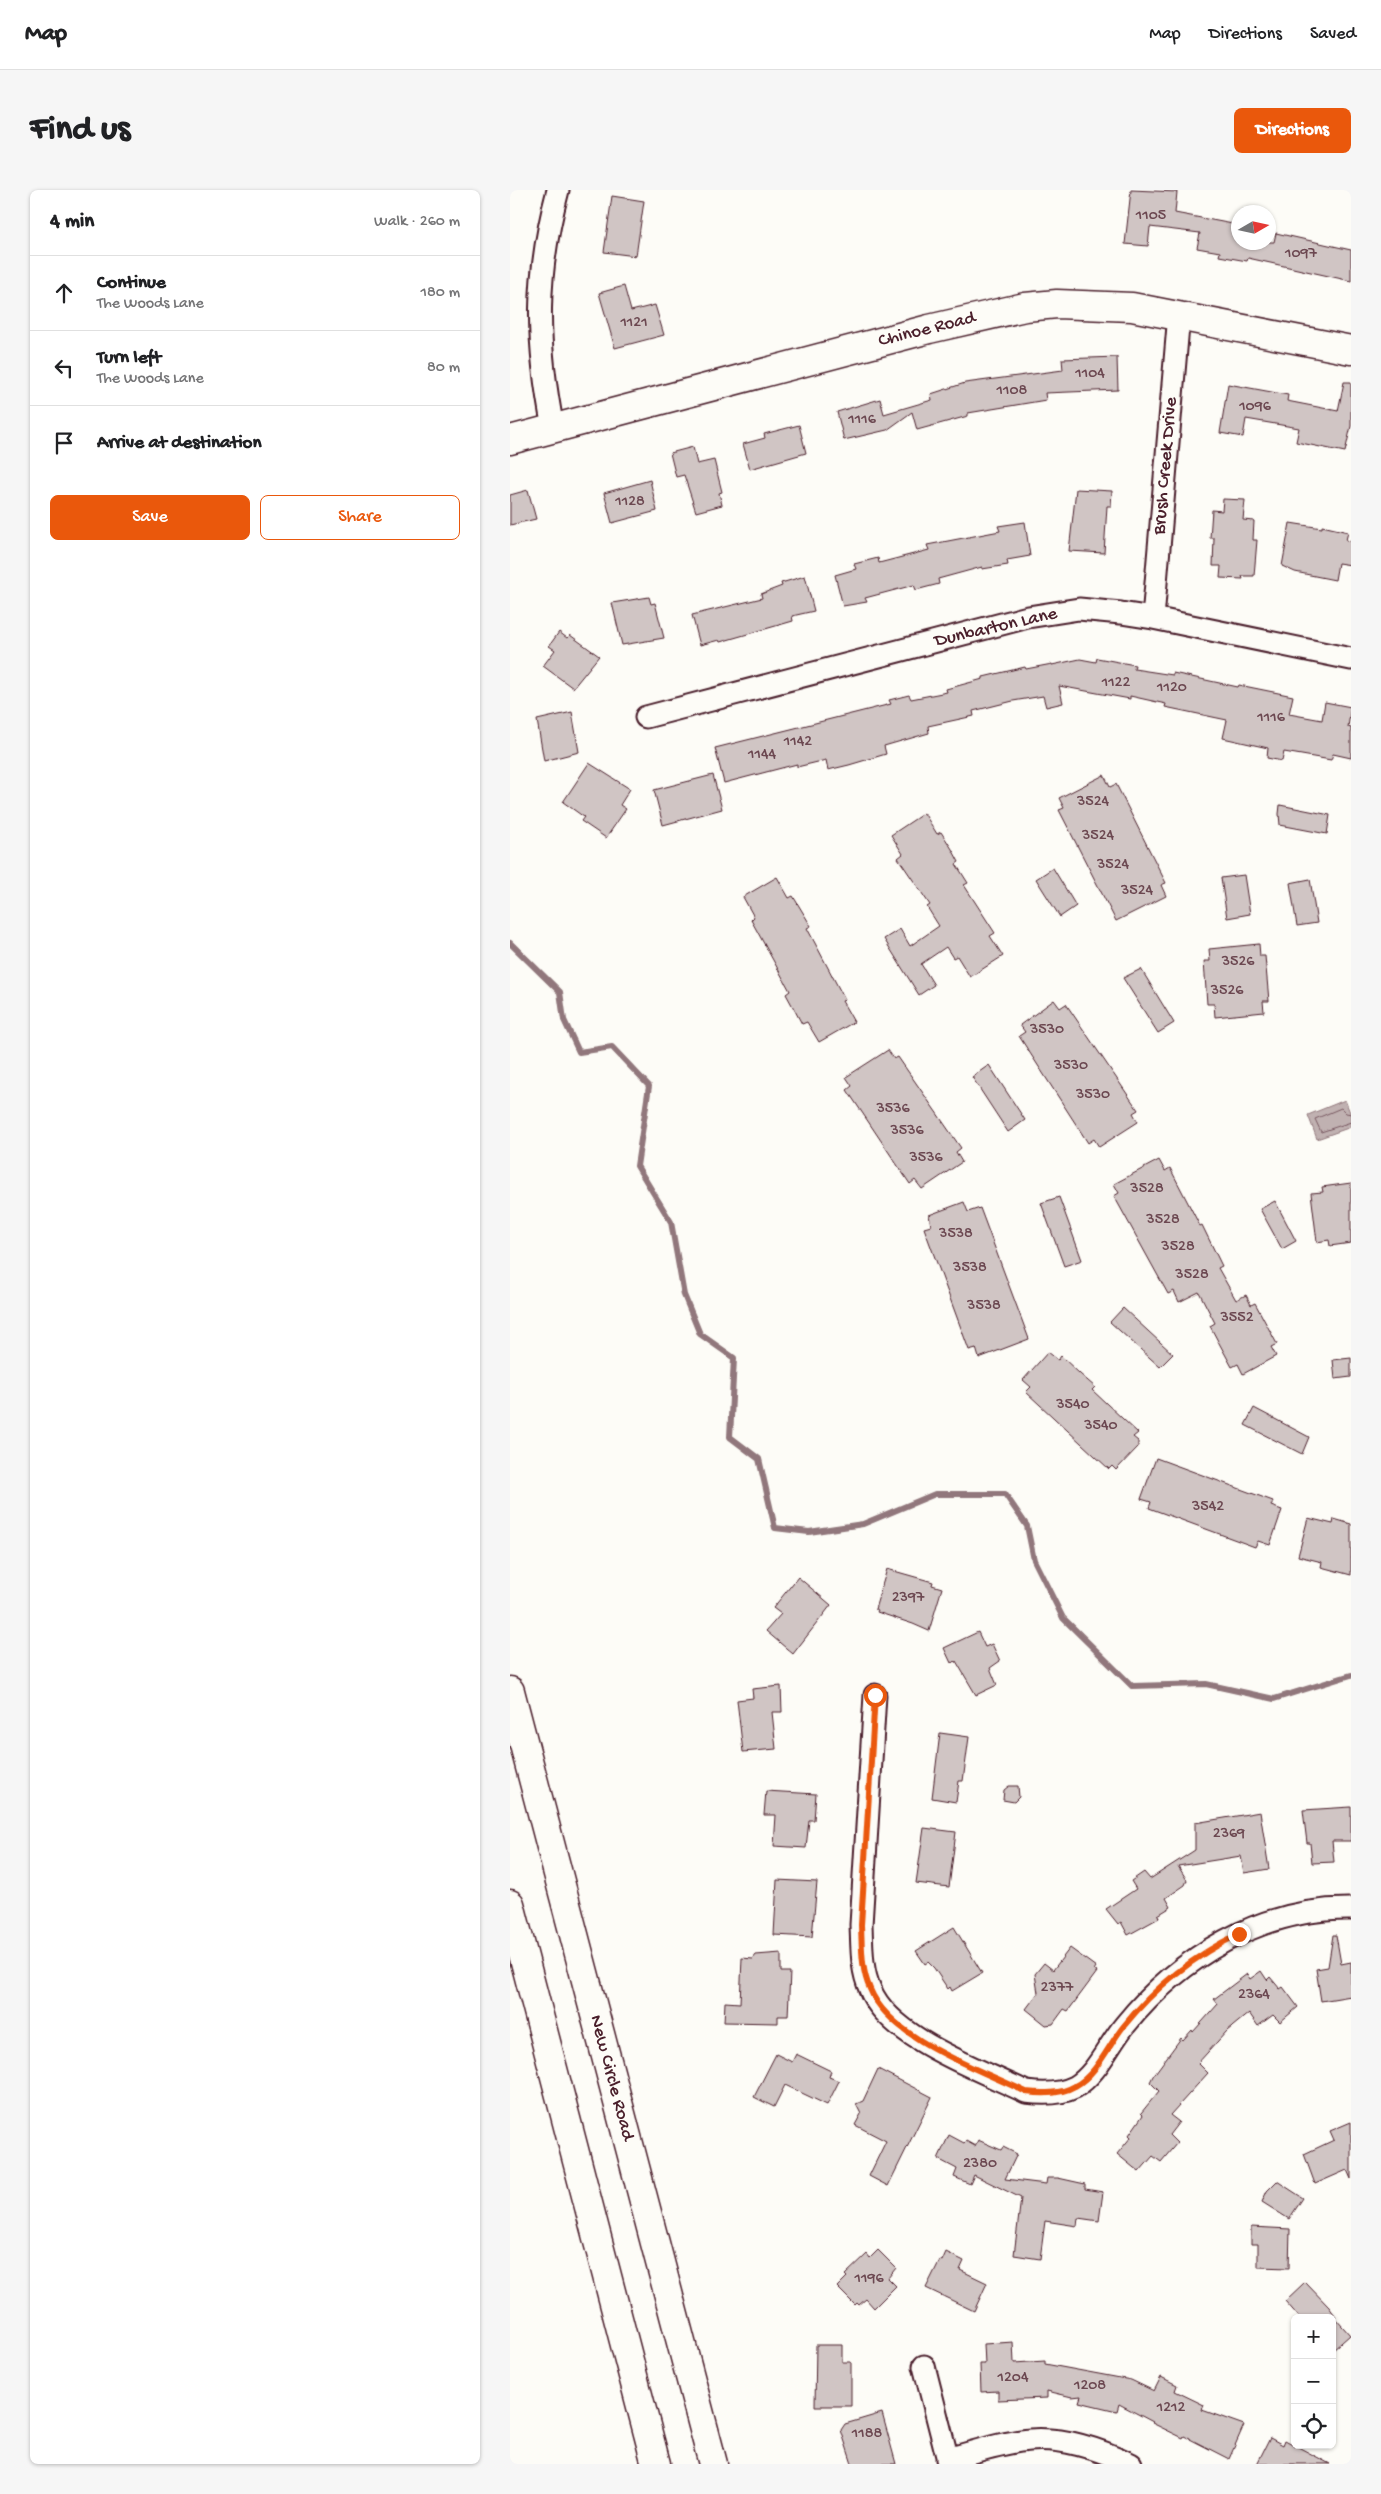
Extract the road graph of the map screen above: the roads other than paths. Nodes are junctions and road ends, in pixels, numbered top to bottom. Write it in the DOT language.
graph roads {
  1 [pos="558,190"];
  2 [pos="1179,314"];
  3 [pos="1351,350"];
  4 [pos="553,428"];
  5 [pos="510,440"];
  6 [pos="1153,618"];
  7 [pos="1351,659"];
  8 [pos="646,717"];
  9 [pos="510,1691"];
  10 [pos="875,1695"];
  11 [pos="510,1904"];
  12 [pos="1351,1909"];
  13 [pos="924,2366"];
  14 [pos="948,2462"];
  15 [pos="656,2464"];
  16 [pos="713,2464"];
  17 [pos="1131,2464"];
  1 -- 4 [label="street"];
  2 -- 3 [label="main road, Chinoe Road"];
  2 -- 4 [label="main road, Chinoe Road"];
  2 -- 6 [label="street, Brush Creek Drive"];
  4 -- 5 [label="main road, Chinoe Road"];
  6 -- 7 [label="street, Dunbarton Lane"];
  6 -- 8 [label="street, Dunbarton Lane"];
  9 -- 16 [label="main road, New Circle Road"];
  10 -- 12 [label="street"];
  11 -- 15 [label="main road"];
  13 -- 14 [label="street"];
  14 -- 17 [label="street"];
}
